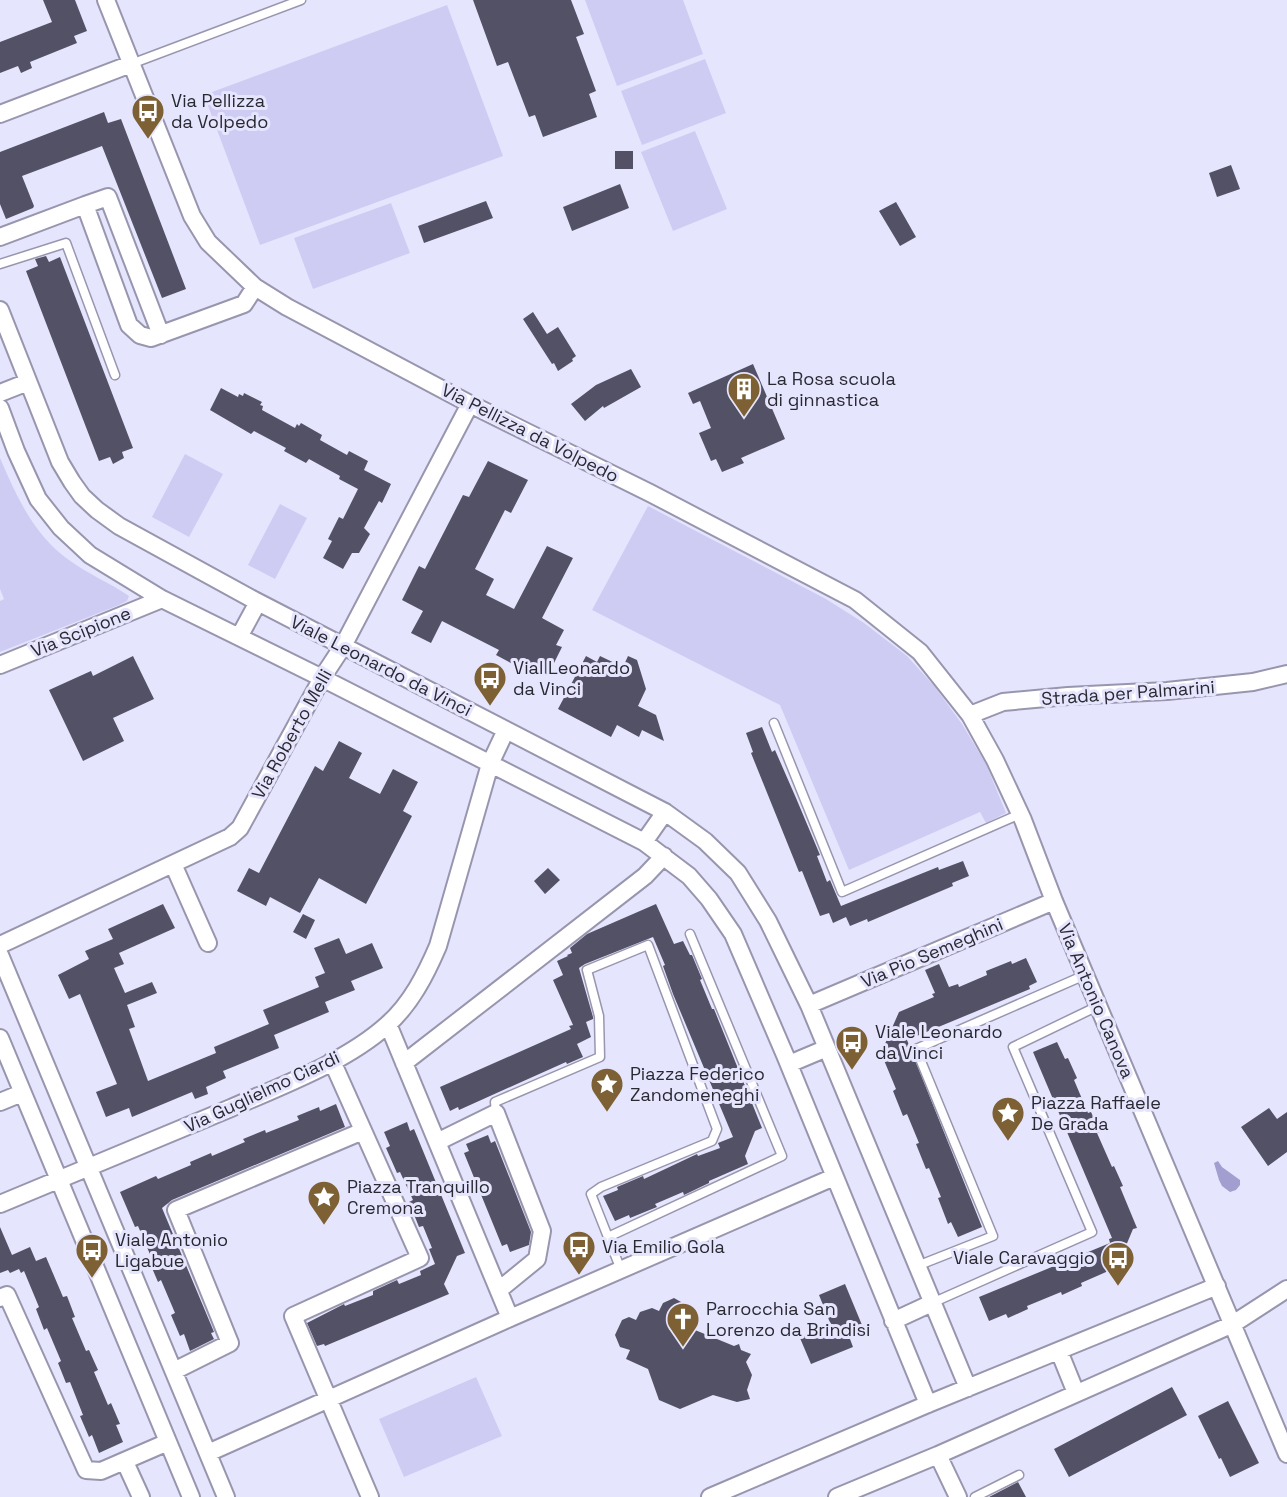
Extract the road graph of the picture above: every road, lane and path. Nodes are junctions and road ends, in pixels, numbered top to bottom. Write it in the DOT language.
graph roads {
  1 [pos="106,0"];
  2 [pos="302,0"];
  3 [pos="131,64"];
  4 [pos="0,114"];
  5 [pos="85,205"];
  6 [pos="0,237"];
  7 [pos="0,264"];
  8 [pos="255,287"];
  9 [pos="0,310"];
  10 [pos="161,335"];
  11 [pos="115,375"];
  12 [pos="28,382"];
  13 [pos="0,393"];
  14 [pos="470,404"];
  15 [pos="0,408"];
  16 [pos="162,599"];
  17 [pos="258,602"];
  18 [pos="239,637"];
  19 [pos="343,646"];
  20 [pos="0,665"];
  21 [pos="1287,674"];
  22 [pos="322,678"];
  23 [pos="970,715"];
  24 [pos="774,723"];
  25 [pos="506,730"];
  26 [pos="490,764"];
  27 [pos="665,812"];
  28 [pos="1020,814"];
  29 [pos="644,842"];
  30 [pos="663,856"];
  31 [pos="172,864"];
  32 [pos="1054,901"];
  33 [pos="690,934"];
  34 [pos="208,942"];
  35 [pos="0,945"];
  36 [pos="0,955"];
  37 [pos="1085,975"];
  38 [pos="809,1005"];
  39 [pos="1098,1006"];
  40 [pos="388,1024"];
  41 [pos="0,1038"];
  42 [pos="827,1048"];
  43 [pos="332,1061"];
  44 [pos="404,1063"];
  45 [pos="789,1064"];
  46 [pos="22,1093"];
  47 [pos="0,1102"];
  48 [pos="496,1113"];
  49 [pos="363,1131"];
  50 [pos="437,1142"];
  51 [pos="89,1168"];
  52 [pos="834,1178"];
  53 [pos="58,1180"];
  54 [pos="0,1204"];
  55 [pos="608,1236"];
  56 [pos="917,1266"];
  57 [pos="621,1270"];
  58 [pos="1217,1287"];
  59 [pos="1287,1288"];
  60 [pos="499,1290"];
  61 [pos="0,1298"];
  62 [pos="932,1303"];
  63 [pos="510,1318"];
  64 [pos="893,1321"];
  65 [pos="1233,1324"];
  66 [pos="1059,1351"];
  67 [pos="174,1371"];
  68 [pos="968,1388"];
  69 [pos="1076,1393"];
  70 [pos="328,1400"];
  71 [pos="928,1404"];
  72 [pos="168,1442"];
  73 [pos="208,1453"];
  74 [pos="1287,1454"];
  75 [pos="938,1455"];
  76 [pos="125,1461"];
  77 [pos="1019,1475"];
  78 [pos="877,1490"];
  79 [pos="141,1497"];
  80 [pos="191,1497"];
  81 [pos="226,1497"];
  82 [pos="370,1497"];
  83 [pos="710,1497"];
  84 [pos="837,1497"];
  85 [pos="958,1497"];
  86 [pos="975,1497"];
  1 -- 3 [label="street, Via Pellizza da Volpedo"];
  2 -- 3 [label="lane"];
  3 -- 4 [label="street"];
  3 -- 8 [label="street, Via Pellizza da Volpedo"];
  5 -- 6 [label="street"];
  5 -- 10 [label="street"];
  5 -- 10 [label="street"];
  7 -- 11 [label="lane"];
  8 -- 10 [label="street"];
  8 -- 14 [label="street, Via Pellizza da Volpedo"];
  9 -- 12 [label="street, Viale Leonardo da Vinci"];
  12 -- 13 [label="street"];
  12 -- 17 [label="street, Viale Leonardo da Vinci"];
  14 -- 19 [label="street, Via Roberto Melli"];
  14 -- 23 [label="street, Via Pellizza da Volpedo"];
  15 -- 16 [label="street, Viale Leonardo da Vinci"];
  16 -- 18 [label="street, Viale Leonardo da Vinci"];
  16 -- 20 [label="street, Via Scipione"];
  17 -- 18 [label="street"];
  17 -- 19 [label="street, Viale Leonardo da Vinci"];
  18 -- 22 [label="street, Viale Leonardo da Vinci"];
  19 -- 22 [label="street, Via Roberto Melli"];
  19 -- 25 [label="street, Viale Leonardo da Vinci"];
  21 -- 23 [label="street, Strada per Palmarini"];
  22 -- 26 [label="street, Viale Leonardo da Vinci"];
  22 -- 31 [label="street, Via Roberto Melli"];
  23 -- 28 [label="street, Via Pellizza da Volpedo"];
  24 -- 28 [label="lane"];
  25 -- 26 [label="street, Via Guglielmo Ciardi"];
  25 -- 27 [label="street, Viale Leonardo da Vinci"];
  26 -- 29 [label="street, Viale Leonardo da Vinci"];
  26 -- 40 [label="street, Via Guglielmo Ciardi"];
  27 -- 29 [label="street"];
  27 -- 38 [label="street, Viale Leonardo da Vinci"];
  28 -- 32 [label="street, Via Antonio Canova"];
  29 -- 30 [label="street, Viale Leonardo da Vinci"];
  30 -- 44 [label="street"];
  30 -- 45 [label="street, Viale Leonardo da Vinci"];
  31 -- 34 [label="street"];
  31 -- 35 [label="street, Via Roberto Melli"];
  32 -- 37 [label="street, Via Antonio Canova"];
  32 -- 38 [label="street, Via Pio Semeghini"];
  33 -- 55 [label="lane"];
  36 -- 51 [label="street"];
  37 -- 39 [label="street, Via Antonio Canova"];
  37 -- 56 [label="lane"];
  38 -- 42 [label="street, Viale Leonardo da Vinci"];
  39 -- 58 [label="street, Via Antonio Canova"];
  39 -- 62 [label="lane"];
  40 -- 43 [label="street, Via Guglielmo Ciardi"];
  40 -- 44 [label="street"];
  41 -- 46 [label="street"];
  42 -- 45 [label="street"];
  42 -- 56 [label="street, Viale Leonardo da Vinci"];
  43 -- 49 [label="street"];
  43 -- 51 [label="street, Via Guglielmo Ciardi"];
  44 -- 50 [label="street"];
  45 -- 52 [label="street, Viale Leonardo da Vinci"];
  46 -- 47 [label="street"];
  46 -- 53 [label="street"];
  48 -- 50 [label="street"];
  48 -- 55 [label="lane"];
  48 -- 60 [label="street"];
  49 -- 67 [label="street"];
  49 -- 70 [label="street"];
  50 -- 60 [label="street"];
  51 -- 53 [label="street, Via Guglielmo Ciardi"];
  51 -- 67 [label="street"];
  52 -- 57 [label="street"];
  52 -- 64 [label="street, Viale Leonardo da Vinci"];
  53 -- 54 [label="street, Via Guglielmo Ciardi"];
  53 -- 72 [label="street"];
  55 -- 57 [label="lane"];
  56 -- 62 [label="street, Viale Leonardo da Vinci"];
  57 -- 63 [label="street"];
  58 -- 65 [label="street"];
  58 -- 66 [label="street"];
  59 -- 65 [label="street"];
  60 -- 63 [label="street"];
  61 -- 76 [label="street"];
  62 -- 64 [label="street"];
  62 -- 68 [label="street, Viale Leonardo da Vinci"];
  63 -- 70 [label="street"];
  64 -- 71 [label="street, Viale Leonardo da Vinci"];
  65 -- 69 [label="street"];
  65 -- 74 [label="street"];
  66 -- 68 [label="street"];
  66 -- 69 [label="street"];
  67 -- 73 [label="street"];
  68 -- 71 [label="street"];
  69 -- 75 [label="street"];
  70 -- 73 [label="street"];
  70 -- 82 [label="street"];
  71 -- 83 [label="street"];
  72 -- 76 [label="street"];
  72 -- 80 [label="street"];
  73 -- 81 [label="street"];
  75 -- 78 [label="street"];
  75 -- 85 [label="street"];
  76 -- 79 [label="street"];
  77 -- 86 [label="lane"];
  78 -- 84 [label="street"];
}
